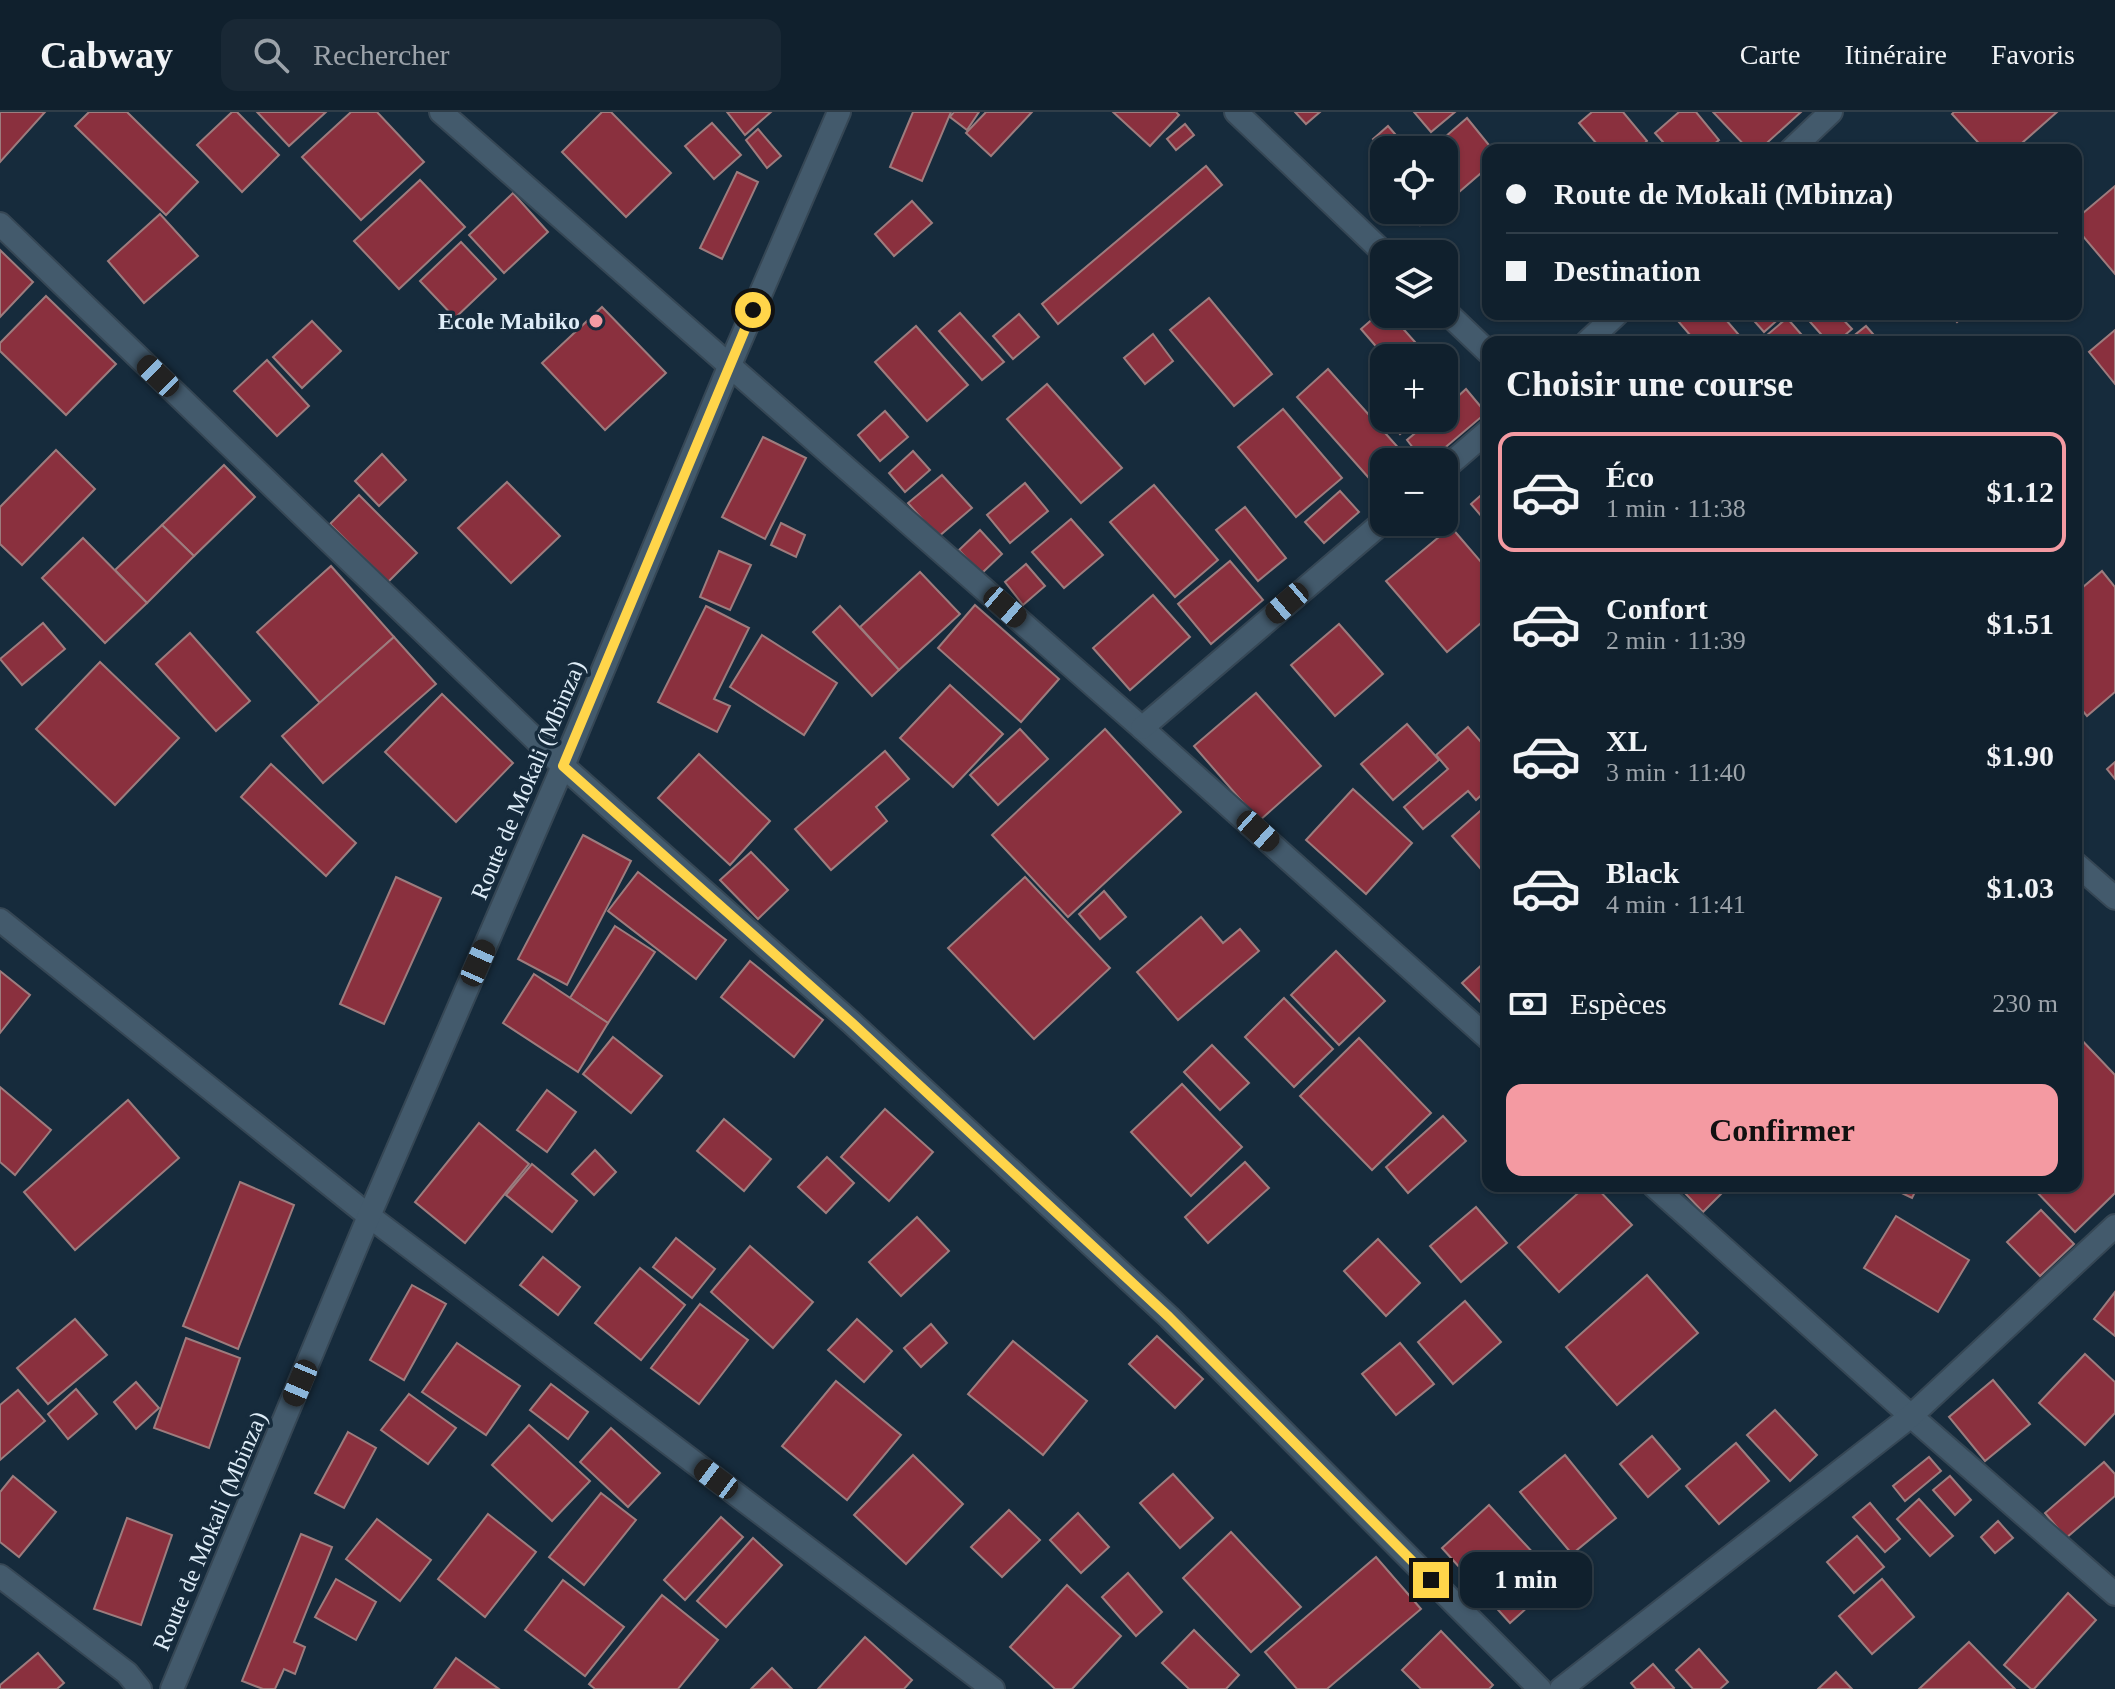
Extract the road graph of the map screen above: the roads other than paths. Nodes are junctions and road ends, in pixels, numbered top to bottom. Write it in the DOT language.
graph roads {
  1 [pos="441,112"];
  2 [pos="839,112"];
  3 [pos="1236,112"];
  4 [pos="1831,112"];
  5 [pos="1797,144"];
  6 [pos="0,224"];
  7 [pos="1370,240"];
  8 [pos="1611,320"];
  9 [pos="1458,323"];
  10 [pos="1593,336"];
  11 [pos="1482,346"];
  12 [pos="729,367"];
  13 [pos="1482,436"];
  14 [pos="1458,457"];
  15 [pos="1370,533"];
  16 [pos="1142,728"];
  17 [pos="563,766"];
  18 [pos="2082,869"];
  19 [pos="2115,898"];
  20 [pos="0,920"];
  21 [pos="1482,1033"];
  22 [pos="1661,1192"];
  23 [pos="369,1216"];
  24 [pos="2115,1226"];
  25 [pos="1911,1416"];
  26 [pos="0,1576"];
  27 [pos="2115,1594"];
  28 [pos="140,1689"];
  29 [pos="172,1689"];
  30 [pos="993,1689"];
  31 [pos="1540,1689"];
  32 [pos="1561,1689"];
  1 -- 12 [label="street"];
  2 -- 12 [label="street, Route de Mokali (Mbinza)"];
  3 -- 7 [label="street"];
  4 -- 5 [label="street"];
  6 -- 17 [label="street"];
  8 -- 10 [label="street"];
  9 -- 11 [label="street"];
  12 -- 16 [label="street"];
  12 -- 17 [label="street, Route de Mokali (Mbinza)"];
  13 -- 14 [label="street"];
  15 -- 16 [label="street"];
  16 -- 21 [label="street"];
  17 -- 23 [label="street, Route de Mokali (Mbinza)"];
  17 -- 31 [label="street"];
  18 -- 19 [label="street"];
  20 -- 23 [label="street"];
  22 -- 25 [label="street"];
  23 -- 29 [label="street, Route de Mokali (Mbinza)"];
  23 -- 30 [label="street"];
  24 -- 25 [label="street"];
  25 -- 27 [label="street"];
  25 -- 32 [label="street"];
  26 -- 28 [label="street"];
}
